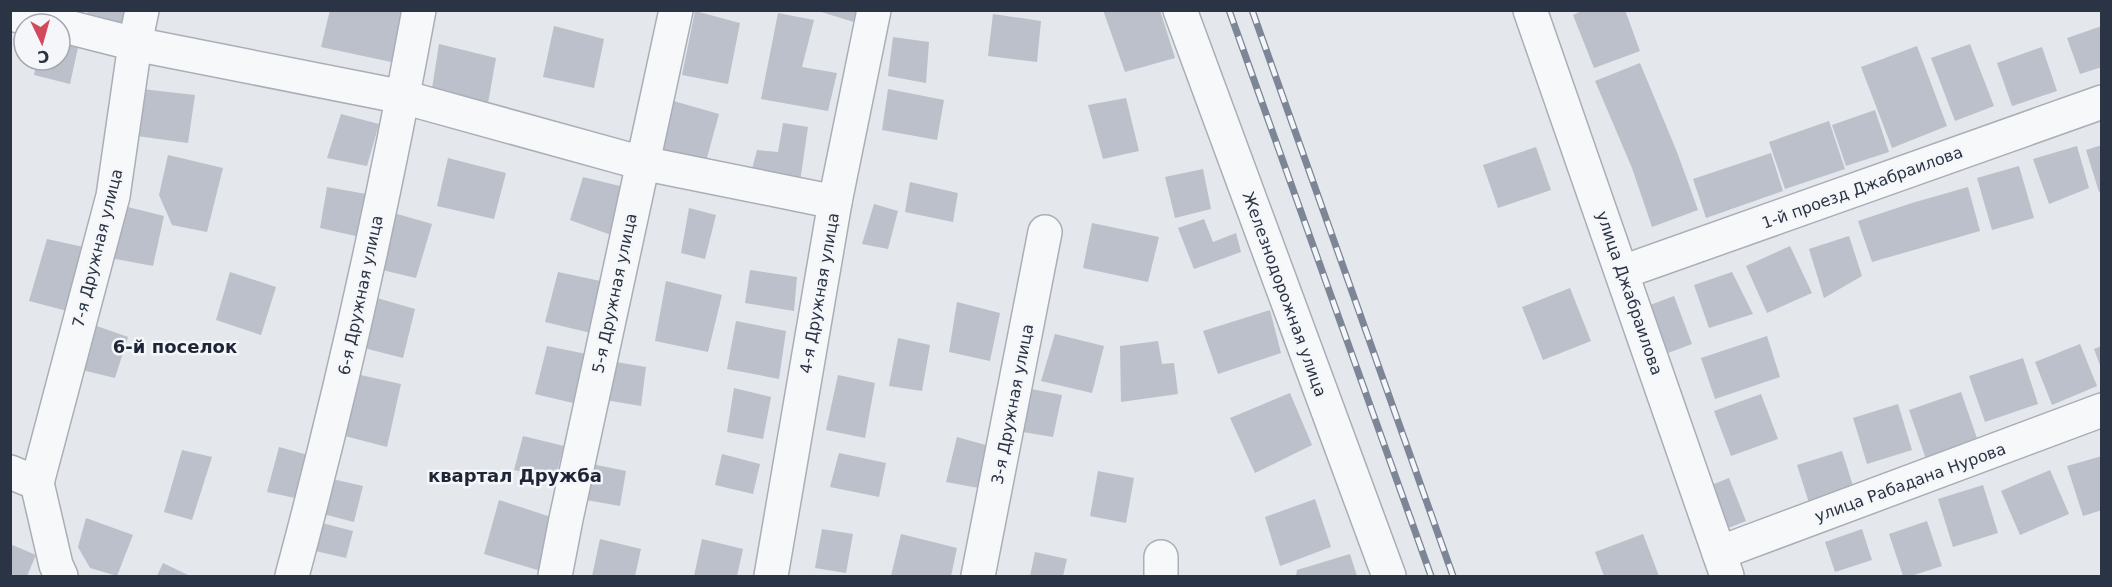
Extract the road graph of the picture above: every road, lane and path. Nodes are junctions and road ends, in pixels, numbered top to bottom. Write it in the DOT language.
graph roads {
  1 [pos="142,10"];
  2 [pos="419,10"];
  3 [pos="676,10"];
  4 [pos="874,10"];
  5 [pos="1180,10"];
  6 [pos="1530,10"];
  7 [pos="72,29"];
  8 [pos="135,44"];
  9 [pos="403,97"];
  10 [pos="2102,102"];
  11 [pos="642,164"];
  12 [pos="835,202"];
  13 [pos="1045,232"];
  14 [pos="1623,272"];
  15 [pos="2102,410"];
  16 [pos="24,478"];
  17 [pos="1723,565"];
  18 [pos="61,576"];
  19 [pos="292,576"];
  20 [pos="555,576"];
  21 [pos="771,576"];
  22 [pos="978,576"];
  23 [pos="1389,576"];
  1 -- 8 [label="street, 7-я Дружная улица"];
  2 -- 9 [label="street, 6-я Дружная улица"];
  3 -- 11 [label="street, 5-я Дружная улица"];
  4 -- 12 [label="street, 4-я Дружная улица"];
  5 -- 23 [label="street, Железнодорожная улица"];
  6 -- 14 [label="street, улица Джабраилова"];
  7 -- 8 [label="street"];
  8 -- 9 [label="street"];
  8 -- 16 [label="street, 7-я Дружная улица"];
  9 -- 11 [label="street"];
  9 -- 19 [label="street, 6-я Дружная улица"];
  10 -- 14 [label="street, 1-й проезд Джабраилова"];
  11 -- 12 [label="street"];
  11 -- 20 [label="street, 5-я Дружная улица"];
  12 -- 21 [label="street, 4-я Дружная улица"];
  13 -- 22 [label="street, 3-я Дружная улица"];
  14 -- 17 [label="street, улица Джабраилова"];
  15 -- 17 [label="street, улица Рабадана Нурова"];
  16 -- 18 [label="street"];
}
